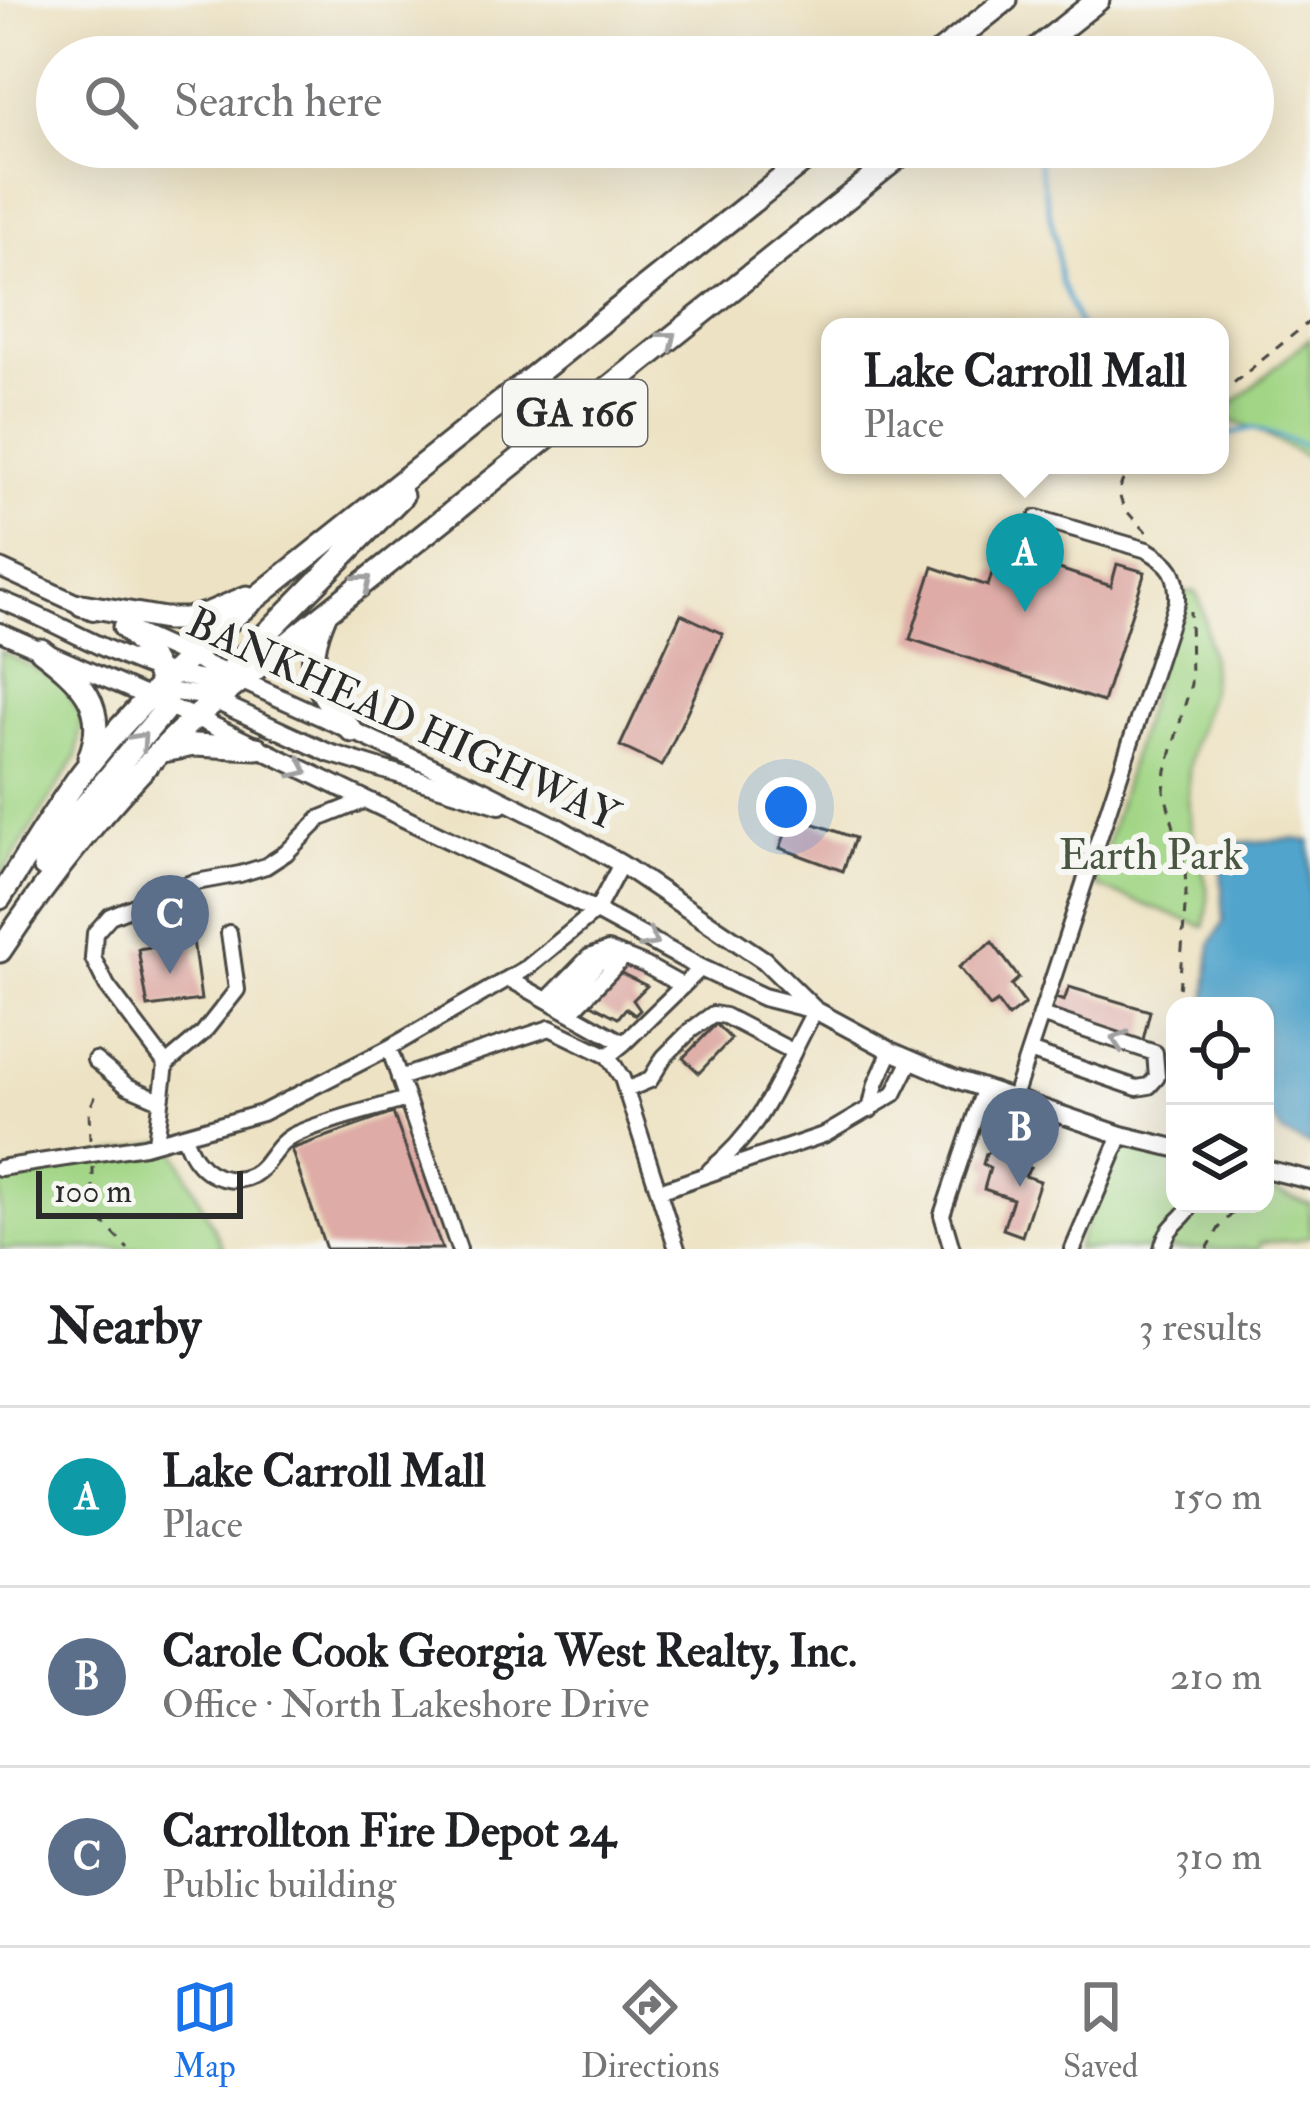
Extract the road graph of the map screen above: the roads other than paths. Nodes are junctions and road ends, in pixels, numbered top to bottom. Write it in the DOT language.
graph roads {
  1 [pos="1006,0"];
  2 [pos="1098,0"];
  3 [pos="961,36"];
  4 [pos="1053,36"];
  5 [pos="795,168"];
  6 [pos="885,168"];
  7 [pos="493,409"];
  8 [pos="0,568"];
  9 [pos="1024,569"];
  10 [pos="269,587"];
  11 [pos="0,600"];
  12 [pos="82,605"];
  13 [pos="325,614"];
  14 [pos="124,627"];
  15 [pos="0,632"];
  16 [pos="41,650"];
  17 [pos="165,682"];
  18 [pos="221,687"];
  19 [pos="194,718"];
  20 [pos="352,731"];
  21 [pos="257,748"];
  22 [pos="157,753"];
  23 [pos="83,772"];
  24 [pos="366,800"];
  25 [pos="541,818"];
  26 [pos="621,864"];
  27 [pos="0,898"];
  28 [pos="596,911"];
  29 [pos="229,933"];
  30 [pos="3,946"];
  31 [pos="626,956"];
  32 [pos="701,968"];
  33 [pos="508,979"];
  34 [pos="683,986"];
  35 [pos="559,1007"];
  36 [pos="815,1010"];
  37 [pos="1041,1015"];
  38 [pos="624,1043"];
  39 [pos="389,1048"];
  40 [pos="793,1051"];
  41 [pos="891,1051"];
  42 [pos="1029,1051"];
  43 [pos="608,1056"];
  44 [pos="95,1060"];
  45 [pos="911,1060"];
  46 [pos="166,1064"];
  47 [pos="399,1078"];
  48 [pos="626,1090"];
  49 [pos="984,1090"];
  50 [pos="406,1099"];
  51 [pos="160,1100"];
  52 [pos="1013,1100"];
  53 [pos="870,1110"];
  54 [pos="183,1135"];
  55 [pos="1121,1136"];
  56 [pos="156,1142"];
  57 [pos="1166,1146"];
  58 [pos="0,1168"];
  59 [pos="1274,1171"];
  60 [pos="701,1177"];
  61 [pos="1310,1180"];
  62 [pos="659,1191"];
  63 [pos="1185,1213"];
  64 [pos="459,1249"];
  65 [pos="677,1249"];
  66 [pos="952,1249"];
  67 [pos="1075,1249"];
  68 [pos="1162,1249"];
  1 -- 3 [label="highway"];
  2 -- 4 [label="highway"];
  5 -- 7 [label="highway, GA 166"];
  13 -- 6 [label="highway, GA 166, one-way"];
  7 -- 10 [label="highway, GA 166"];
  7 -- 18 [label="highway"];
  8 -- 12 [label="main road, BANKHEAD HIGHWAY / GA 166"];
  9 -- 37 [label="street"];
  10 -- 12 [label="highway, GA 166"];
  10 -- 17 [label="highway"];
  11 -- 17 [label="main road"];
  12 -- 14 [label="main road, BANKHEAD HIGHWAY"];
  13 -- 18 [label="highway, GA 166"];
  13 -- 20 [label="highway"];
  14 -- 17 [label="main road, BANKHEAD HIGHWAY"];
  14 -- 17 [label="highway"];
  15 -- 16 [label="main road, BANKHEAD HIGHWAY"];
  16 -- 17 [label="main road, BANKHEAD HIGHWAY"];
  16 -- 23 [label="highway"];
  17 -- 18 [label="main road, BANKHEAD HIGHWAY"];
  17 -- 18 [label="main road"];
  17 -- 19 [label="main road, BANKHEAD HIGHWAY"];
  17 -- 23 [label="highway"];
  30 -- 17 [label="highway, one-way"];
  18 -- 19 [label="highway"];
  18 -- 20 [label="main road, BANKHEAD HIGHWAY"];
  18 -- 25 [label="main road"];
  19 -- 21 [label="main road, BANKHEAD HIGHWAY"];
  19 -- 22 [label="highway"];
  20 -- 25 [label="main road, BANKHEAD HIGHWAY"];
  21 -- 22 [label="highway"];
  21 -- 24 [label="main road, BANKHEAD HIGHWAY, one-way"];
  22 -- 30 [label="highway"];
  23 -- 27 [label="highway"];
  24 -- 28 [label="main road, BANKHEAD HIGHWAY"];
  24 -- 46 [label="street"];
  25 -- 26 [label="main road, BANKHEAD HIGHWAY"];
  26 -- 28 [label="street"];
  26 -- 36 [label="main road, BANKHEAD HIGHWAY"];
  28 -- 32 [label="main road, BANKHEAD HIGHWAY, one-way"];
  28 -- 33 [label="street"];
  29 -- 46 [label="street"];
  31 -- 34 [label="street"];
  31 -- 35 [label="street"];
  31 -- 35 [label="street"];
  32 -- 34 [label="street"];
  32 -- 36 [label="main road, BANKHEAD HIGHWAY"];
  33 -- 35 [label="street"];
  33 -- 39 [label="street"];
  34 -- 38 [label="street"];
  35 -- 38 [label="street"];
  36 -- 40 [label="street"];
  36 -- 41 [label="main road, BANKHEAD HIGHWAY"];
  37 -- 42 [label="street"];
  42 -- 37 [label="street, one-way"];
  38 -- 43 [label="street"];
  39 -- 47 [label="street"];
  39 -- 54 [label="street"];
  40 -- 48 [label="street"];
  40 -- 60 [label="street"];
  41 -- 45 [label="main road, BANKHEAD HIGHWAY"];
  41 -- 53 [label="street"];
  42 -- 52 [label="street"];
  43 -- 47 [label="street"];
  43 -- 48 [label="street"];
  44 -- 51 [label="street"];
  45 -- 49 [label="main road, BANKHEAD HIGHWAY"];
  45 -- 53 [label="street"];
  46 -- 51 [label="street"];
  47 -- 50 [label="street"];
  48 -- 62 [label="street"];
  49 -- 52 [label="main road, BANKHEAD HIGHWAY"];
  49 -- 66 [label="street"];
  50 -- 54 [label="street"];
  50 -- 64 [label="street"];
  51 -- 56 [label="street"];
  52 -- 55 [label="main road, BANKHEAD HIGHWAY"];
  53 -- 60 [label="street"];
  54 -- 56 [label="street"];
  55 -- 57 [label="main road, BANKHEAD HIGHWAY"];
  55 -- 67 [label="street"];
  56 -- 58 [label="street"];
  59 -- 61 [label="main road"];
  60 -- 62 [label="street"];
  62 -- 65 [label="street"];
  63 -- 68 [label="street"];
}
